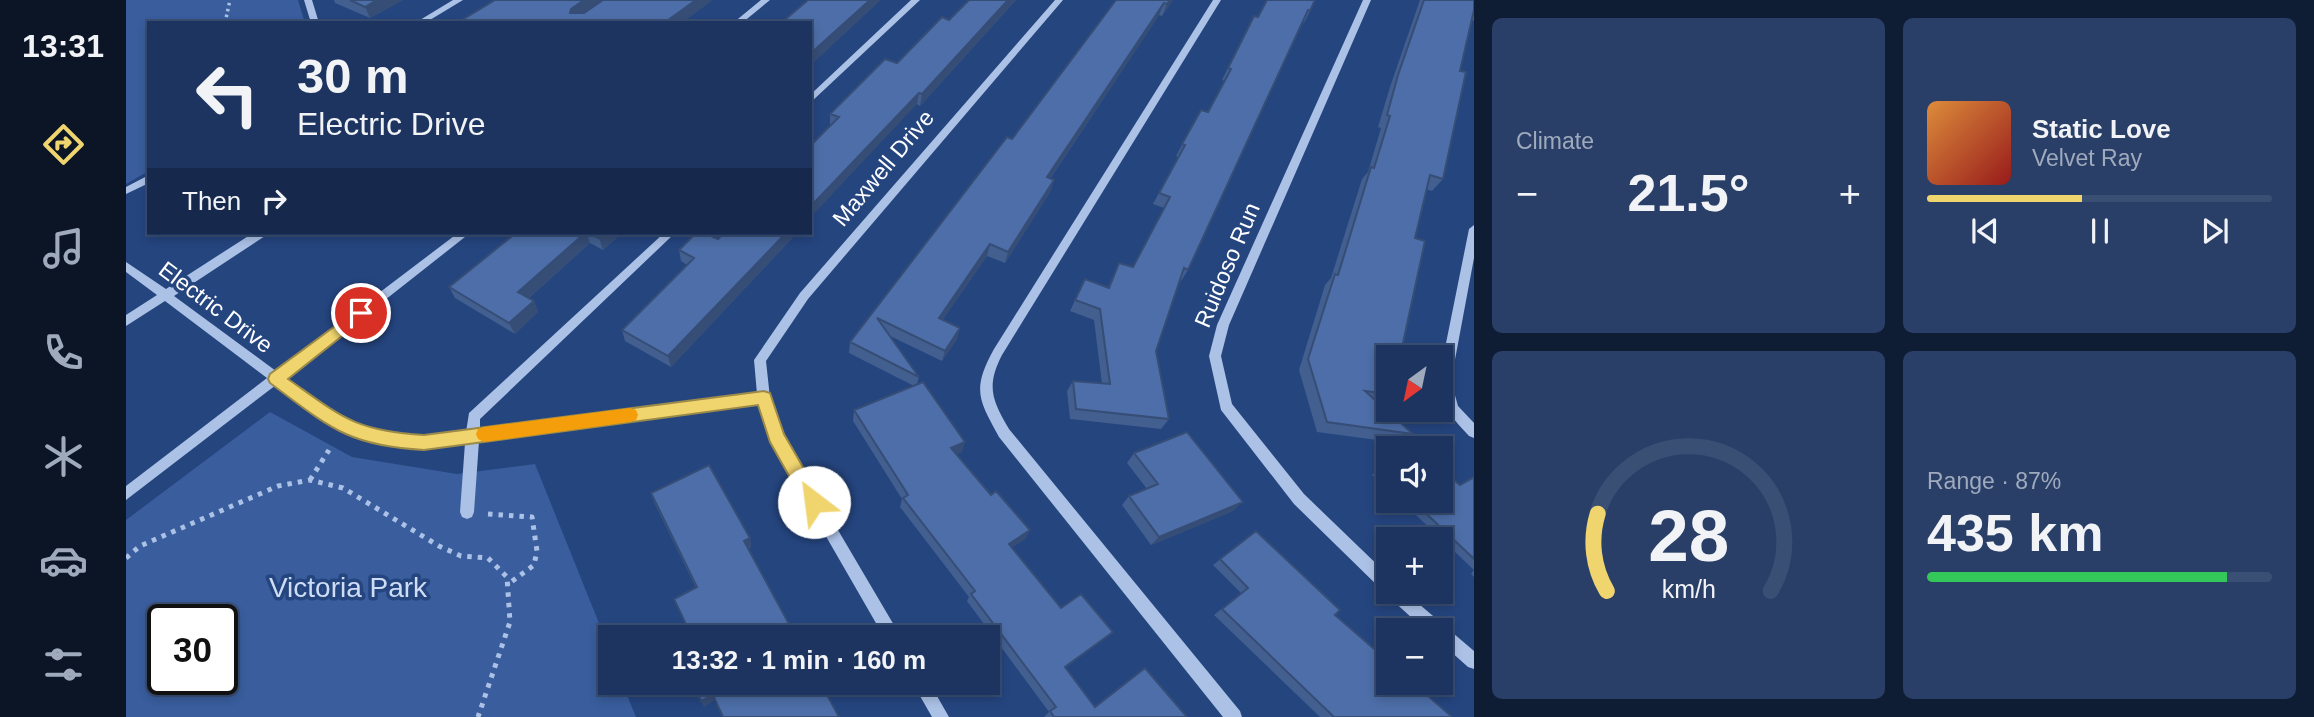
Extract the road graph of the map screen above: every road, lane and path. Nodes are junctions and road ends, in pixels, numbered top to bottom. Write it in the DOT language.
graph roads {
  1 [pos="230,0"];
  2 [pos="308,0"];
  3 [pos="458,0"];
  4 [pos="766,0"];
  5 [pos="916,0"];
  6 [pos="1059,0"];
  7 [pos="1217,0"];
  8 [pos="1367,0"];
  9 [pos="225,21"];
  10 [pos="314,21"];
  11 [pos="422,21"];
  12 [pos="740,21"];
  13 [pos="812,98"];
  14 [pos="147,179"];
  15 [pos="126,191"];
  16 [pos="1474,229"];
  17 [pos="258,235"];
  18 [pos="462,235"];
  19 [pos="668,235"];
  20 [pos="126,266"];
  21 [pos="166,295"];
  22 [pos="126,321"];
  23 [pos="276,379"];
  24 [pos="764,398"];
  25 [pos="1474,432"];
  26 [pos="471,436"];
  27 [pos="330,450"];
  28 [pos="310,480"];
  29 [pos="126,494"];
  30 [pos="467,512"];
  31 [pos="126,558"];
  32 [pos="1376,574"];
  33 [pos="507,585"];
  34 [pos="1408,604"];
  35 [pos="1424,618"];
  36 [pos="885,625"];
  37 [pos="1453,643"];
  38 [pos="1474,661"];
  39 [pos="928,695"];
  40 [pos="478,717"];
  41 [pos="941,717"];
  42 [pos="1234,717"];
  1 -- 9 [label="path"];
  2 -- 10 [label="street"];
  3 -- 11 [label="street"];
  4 -- 12 [label="street"];
  5 -- 13 [label="street"];
  6 -- 24 [label="street, Maxwell Drive"];
  7 -- 42 [label="street"];
  8 -- 32 [label="street, Ruidoso Run"];
  14 -- 15 [label="street"];
  16 -- 25 [label="street"];
  17 -- 21 [label="street"];
  18 -- 23 [label="street"];
  19 -- 26 [label="street"];
  20 -- 21 [label="street, Electric Drive"];
  21 -- 22 [label="street"];
  21 -- 23 [label="street, Electric Drive"];
  23 -- 26 [label="street, Electric Drive"];
  23 -- 29 [label="street"];
  24 -- 26 [label="street, Electric Drive"];
  24 -- 36 [label="street, Maxwell Drive"];
  26 -- 30 [label="street"];
  27 -- 28 [label="path"];
  28 -- 31 [label="path"];
  28 -- 33 [label="path"];
  30 -- 33 [label="path"];
  33 -- 40 [label="path"];
  34 -- 35 [label="street"];
  37 -- 38 [label="street"];
  39 -- 41 [label="street"];
}
